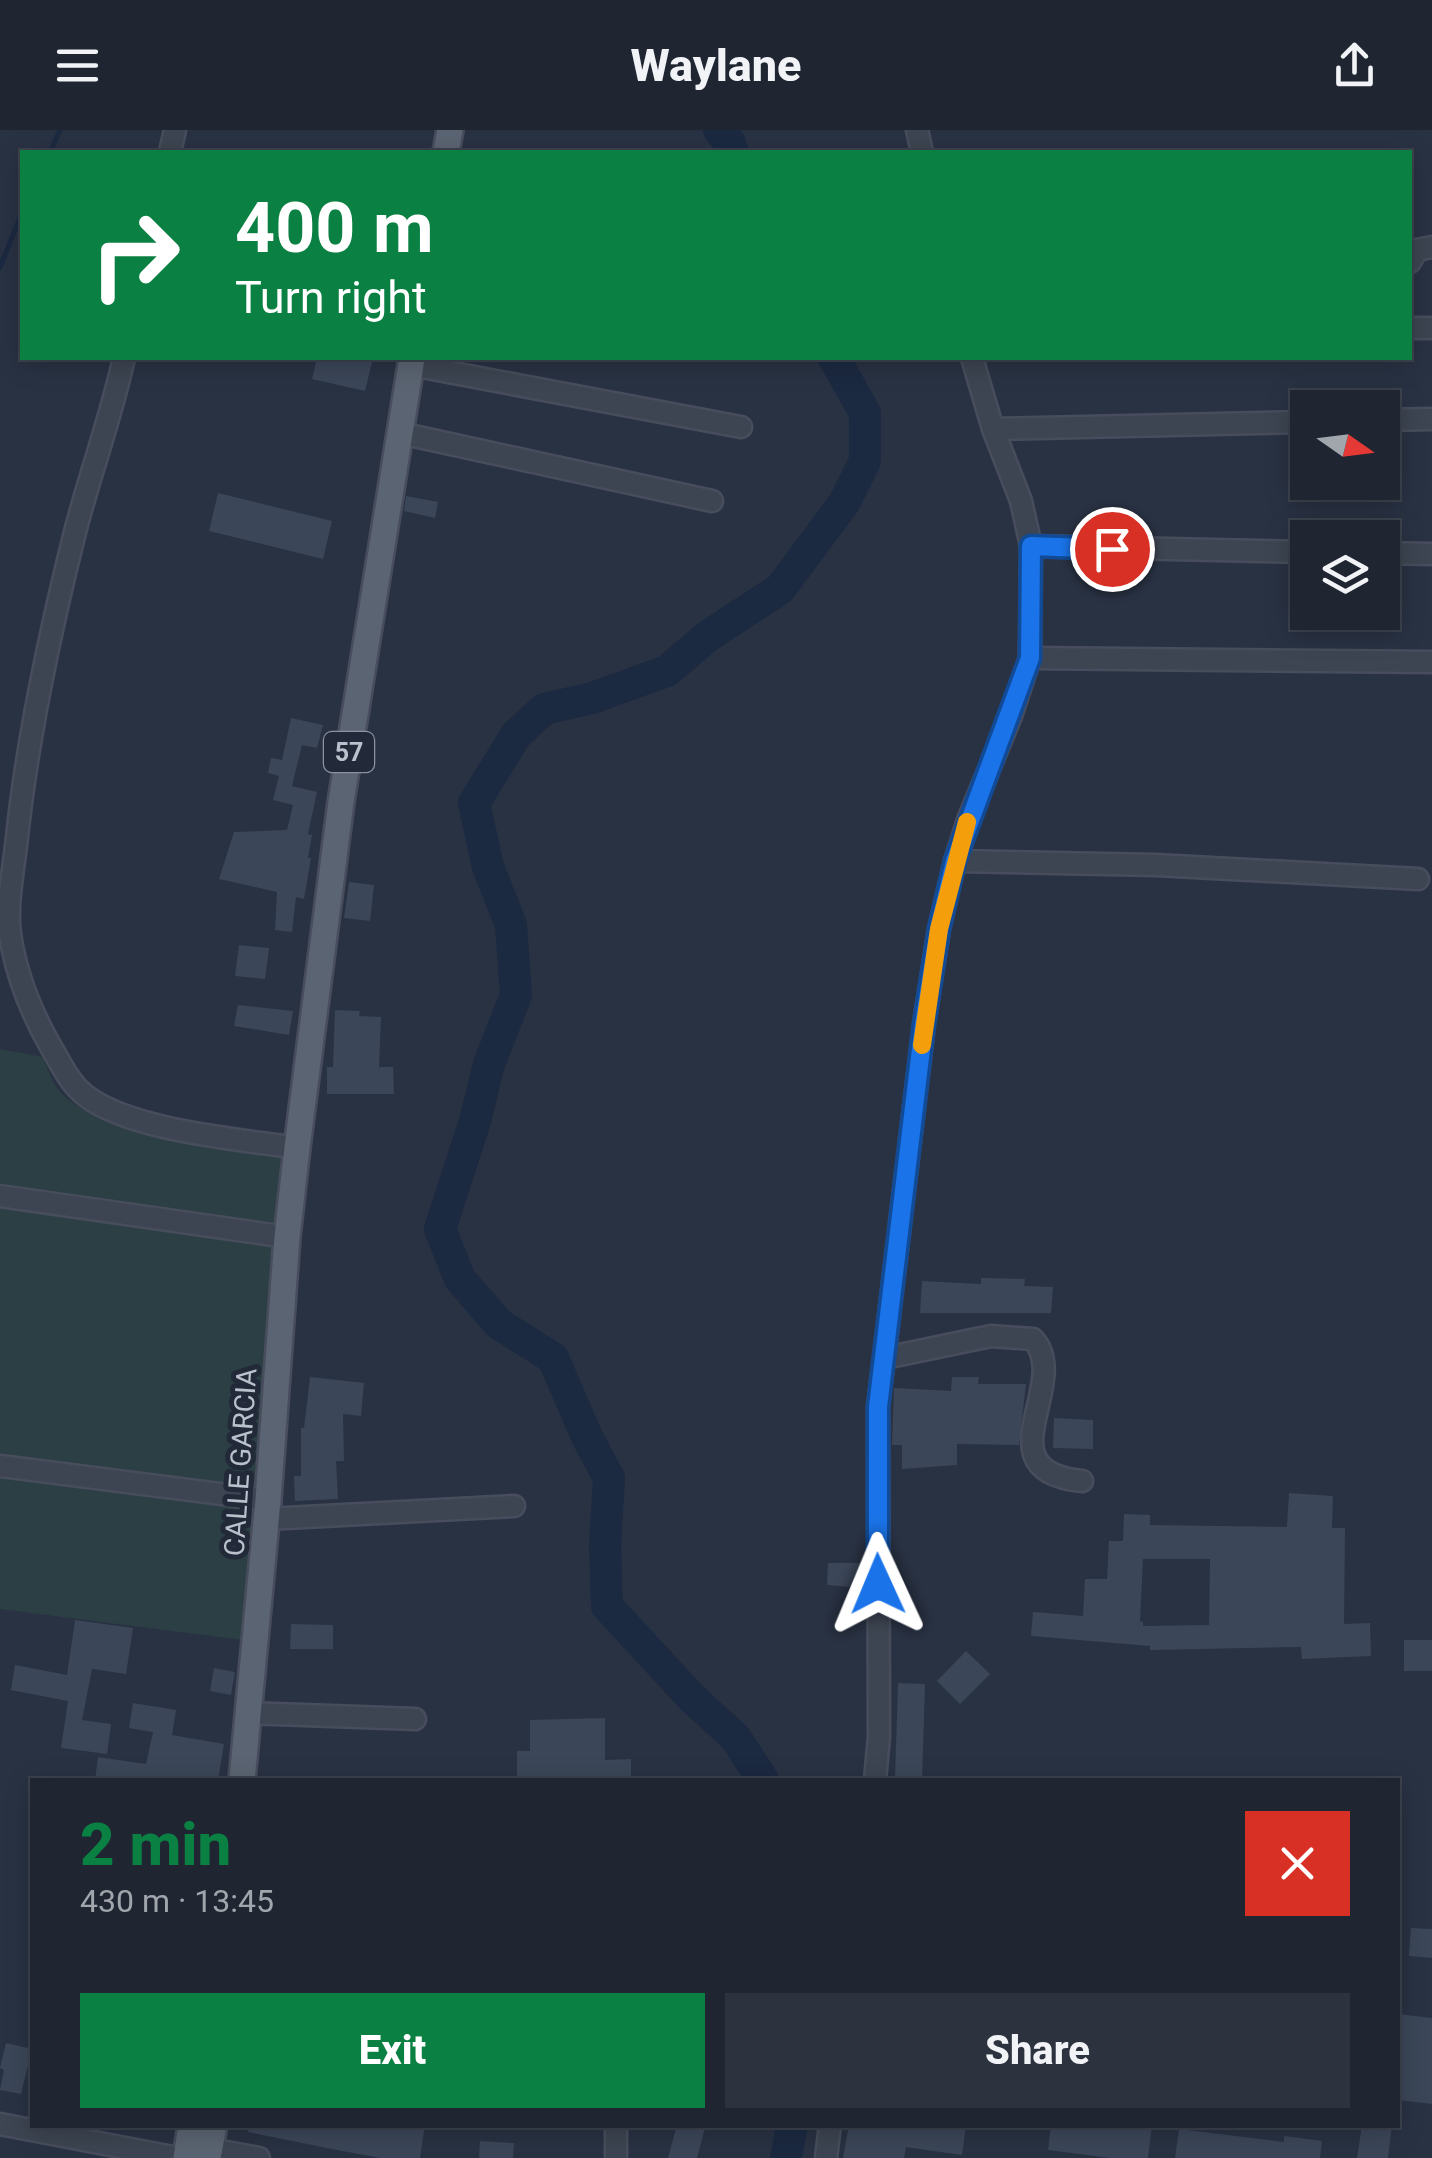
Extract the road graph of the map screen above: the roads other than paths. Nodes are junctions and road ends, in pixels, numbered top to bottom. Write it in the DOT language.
graph roads {
  1 [pos="1432,247"];
  2 [pos="1412,259"];
  3 [pos="123,360"];
  4 [pos="973,360"];
  5 [pos="412,361"];
  6 [pos="1432,418"];
  7 [pos="1400,419"];
  8 [pos="1290,422"];
  9 [pos="742,427"];
  10 [pos="993,429"];
  11 [pos="400,432"];
  12 [pos="712,500"];
  13 [pos="1031,546"];
  14 [pos="1290,552"];
  15 [pos="1400,553"];
  16 [pos="1432,554"];
  17 [pos="1030,658"];
  18 [pos="1432,662"];
  19 [pos="8,838"];
  20 [pos="955,861"];
  21 [pos="1418,879"];
  22 [pos="297,1148"];
  23 [pos="0,1196"];
  24 [pos="286,1237"];
  25 [pos="885,1358"];
  26 [pos="0,1466"];
  27 [pos="1082,1481"];
  28 [pos="514,1506"];
  29 [pos="268,1510"];
  30 [pos="249,1713"];
  31 [pos="415,1719"];
  32 [pos="242,1778"];
  33 [pos="875,1778"];
  34 [pos="0,2124"];
  35 [pos="616,2128"];
  36 [pos="830,2128"];
  37 [pos="201,2150"];
  38 [pos="178,2158"];
  39 [pos="259,2158"];
  40 [pos="616,2158"];
  41 [pos="826,2158"];
  1 -- 2 [label="street"];
  3 -- 19 [label="street"];
  4 -- 10 [label="street"];
  5 -- 9 [label="street"];
  5 -- 11 [label="main road, 57"];
  6 -- 7 [label="street"];
  8 -- 10 [label="street"];
  10 -- 13 [label="street"];
  11 -- 12 [label="street"];
  11 -- 22 [label="main road, 57"];
  13 -- 14 [label="street"];
  13 -- 17 [label="street"];
  15 -- 16 [label="street"];
  17 -- 18 [label="street"];
  17 -- 20 [label="street"];
  19 -- 22 [label="street"];
  20 -- 21 [label="street"];
  20 -- 25 [label="street"];
  22 -- 24 [label="main road, CALLE GARCIA / 57"];
  23 -- 24 [label="street"];
  24 -- 29 [label="main road, CALLE GARCIA / 57"];
  25 -- 27 [label="street"];
  25 -- 33 [label="street"];
  26 -- 29 [label="street"];
  28 -- 29 [label="street"];
  29 -- 30 [label="main road, CALLE GARCIA / 57"];
  30 -- 31 [label="street"];
  30 -- 32 [label="main road, CALLE GARCIA / 57"];
  34 -- 38 [label="street"];
  35 -- 40 [label="street"];
  36 -- 41 [label="street"];
  37 -- 39 [label="street"];
}
